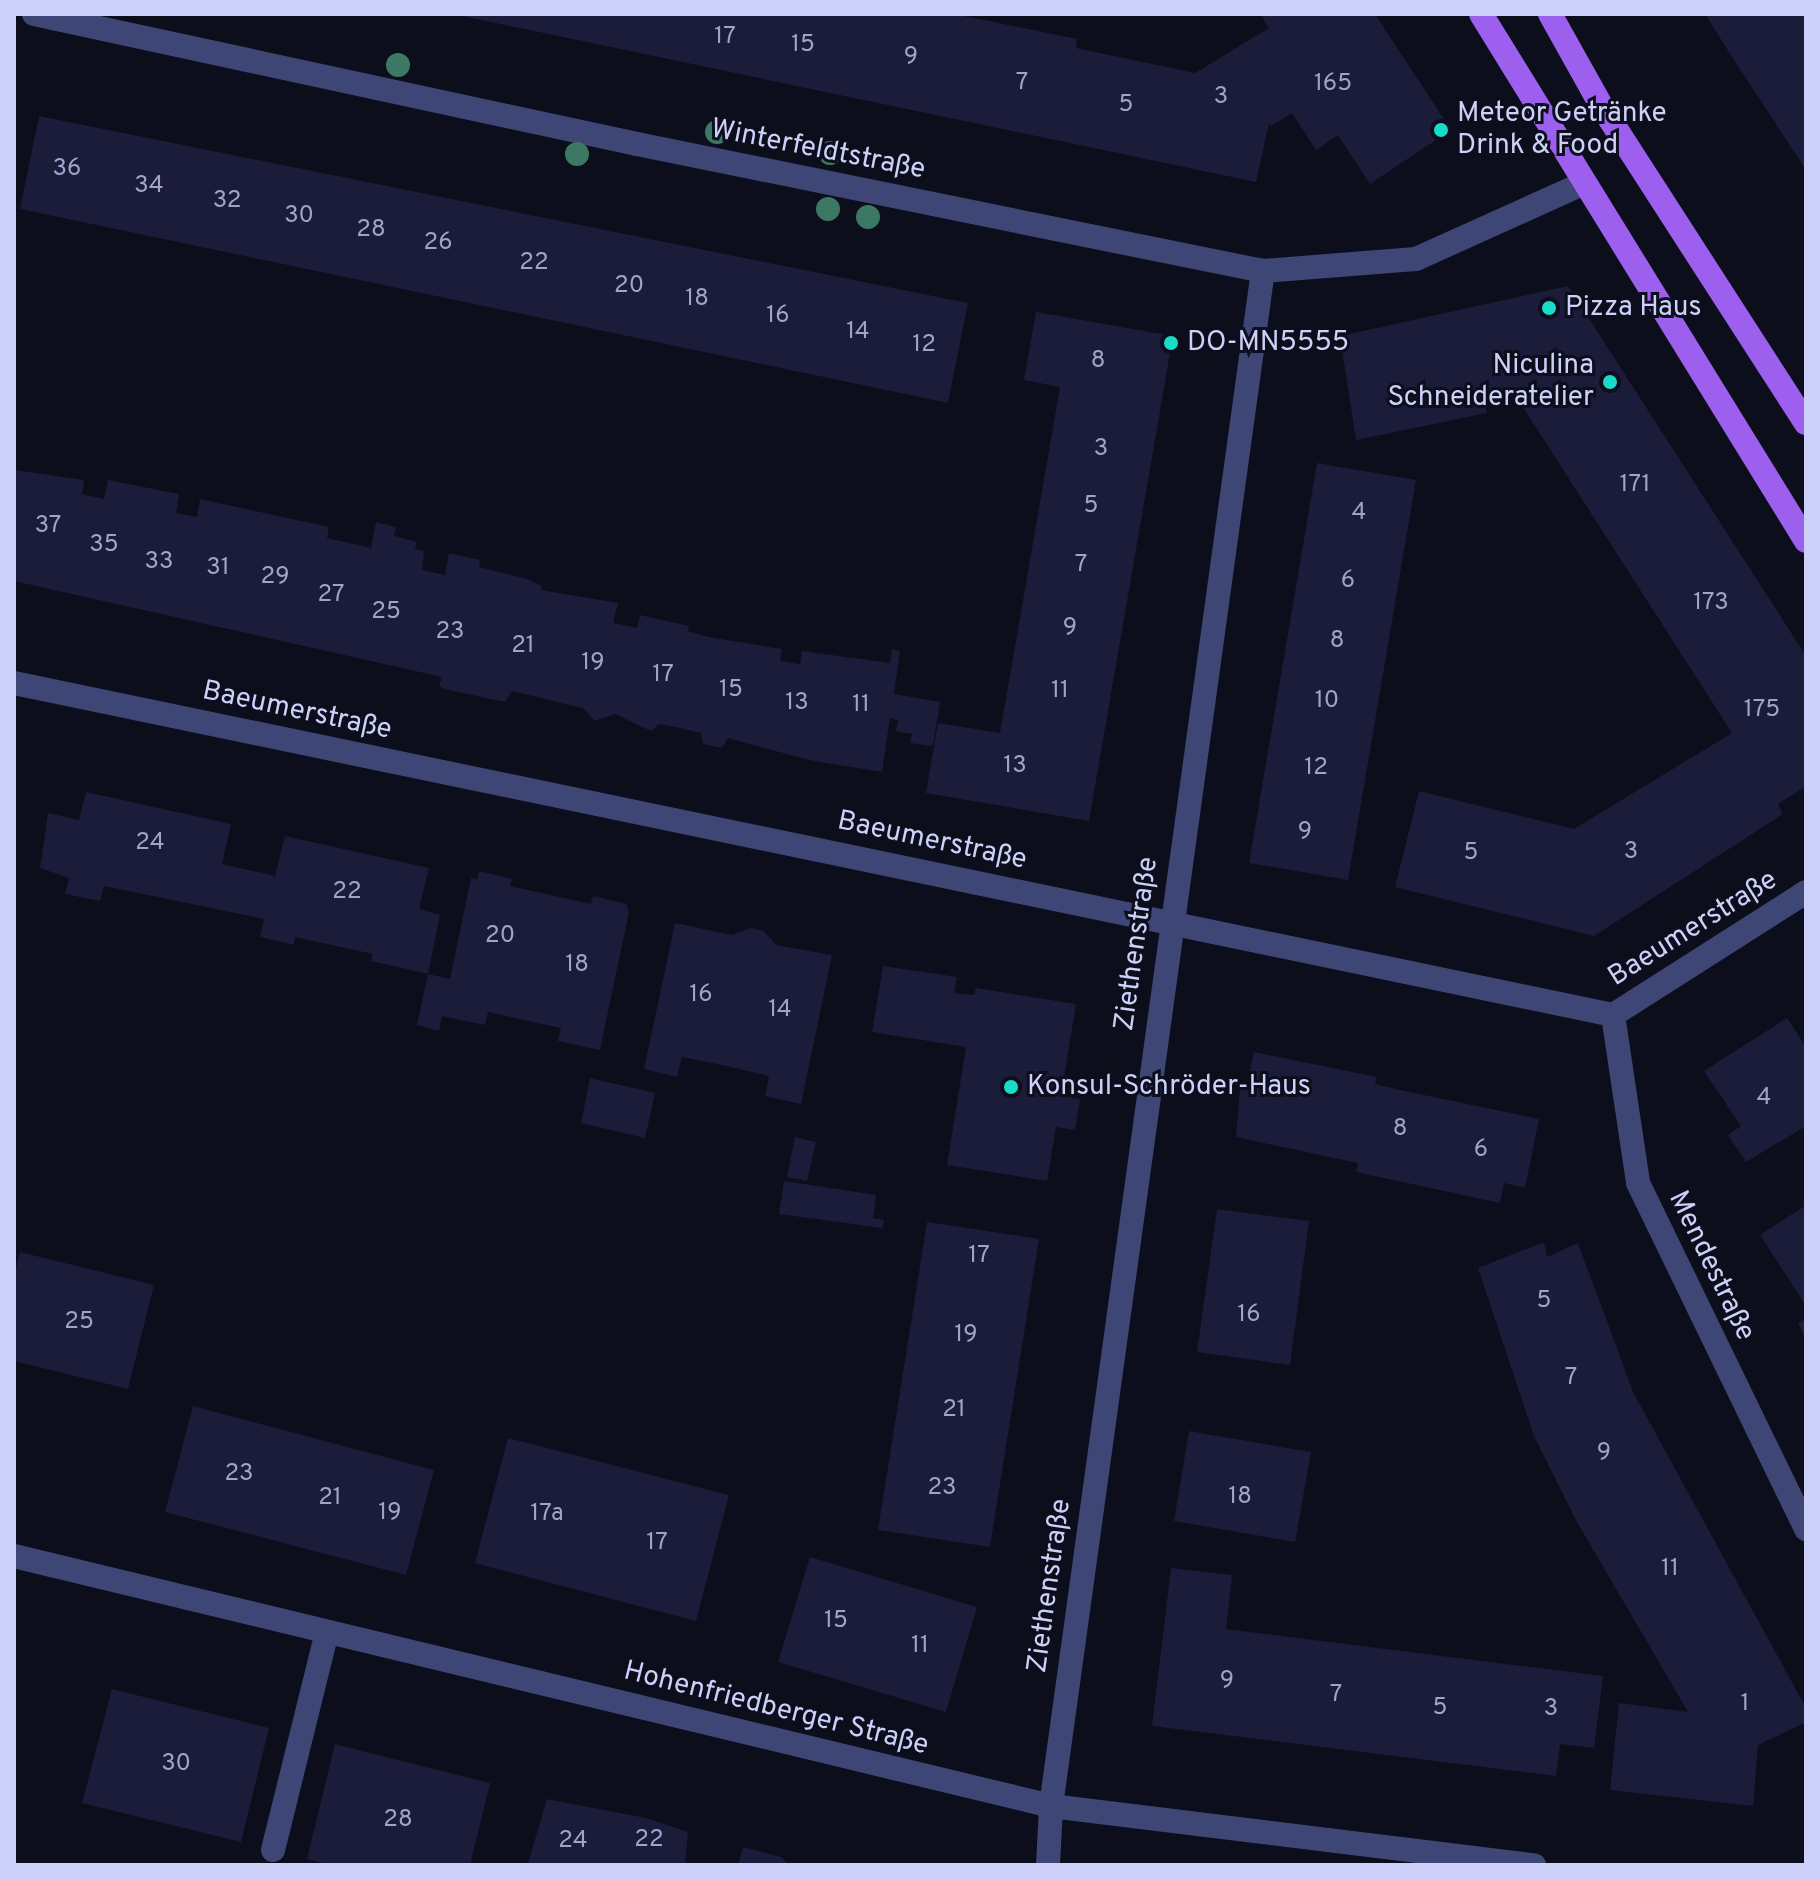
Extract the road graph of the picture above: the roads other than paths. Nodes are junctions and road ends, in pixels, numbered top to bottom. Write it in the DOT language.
graph roads {
  1 [pos="34,14"];
  2 [pos="1481,14"];
  3 [pos="1550,14"];
  4 [pos="1582,184"];
  5 [pos="1263,271"];
  6 [pos="1806,423"];
  7 [pos="1806,541"];
  8 [pos="14,683"];
  9 [pos="1806,892"];
  10 [pos="1170,920"];
  11 [pos="1613,1015"];
  12 [pos="1806,1529"];
  13 [pos="14,1556"];
  14 [pos="327,1632"];
  15 [pos="1051,1806"];
  16 [pos="273,1850"];
  17 [pos="1048,1865"];
  18 [pos="1534,1865"];
  1 -- 5 [label="street, Winterfeldtstraße"];
  2 -- 4 [label="main road"];
  3 -- 6 [label="main road"];
  4 -- 5 [label="street, Winterfeldtstraße"];
  4 -- 7 [label="main road"];
  5 -- 10 [label="street, Ziethenstraße"];
  8 -- 10 [label="street, Baeumerstraße"];
  9 -- 11 [label="street, Baeumerstraße"];
  10 -- 11 [label="street, Baeumerstraße"];
  10 -- 15 [label="street, Ziethenstraße"];
  11 -- 12 [label="street, Mendestraße"];
  13 -- 14 [label="street, Hohenfriedberger Straße"];
  14 -- 15 [label="street, Hohenfriedberger Straße"];
  14 -- 16 [label="street"];
  15 -- 17 [label="street, Ziethenstraße"];
  15 -- 18 [label="street, Hohenfriedberger Straße"];
}
